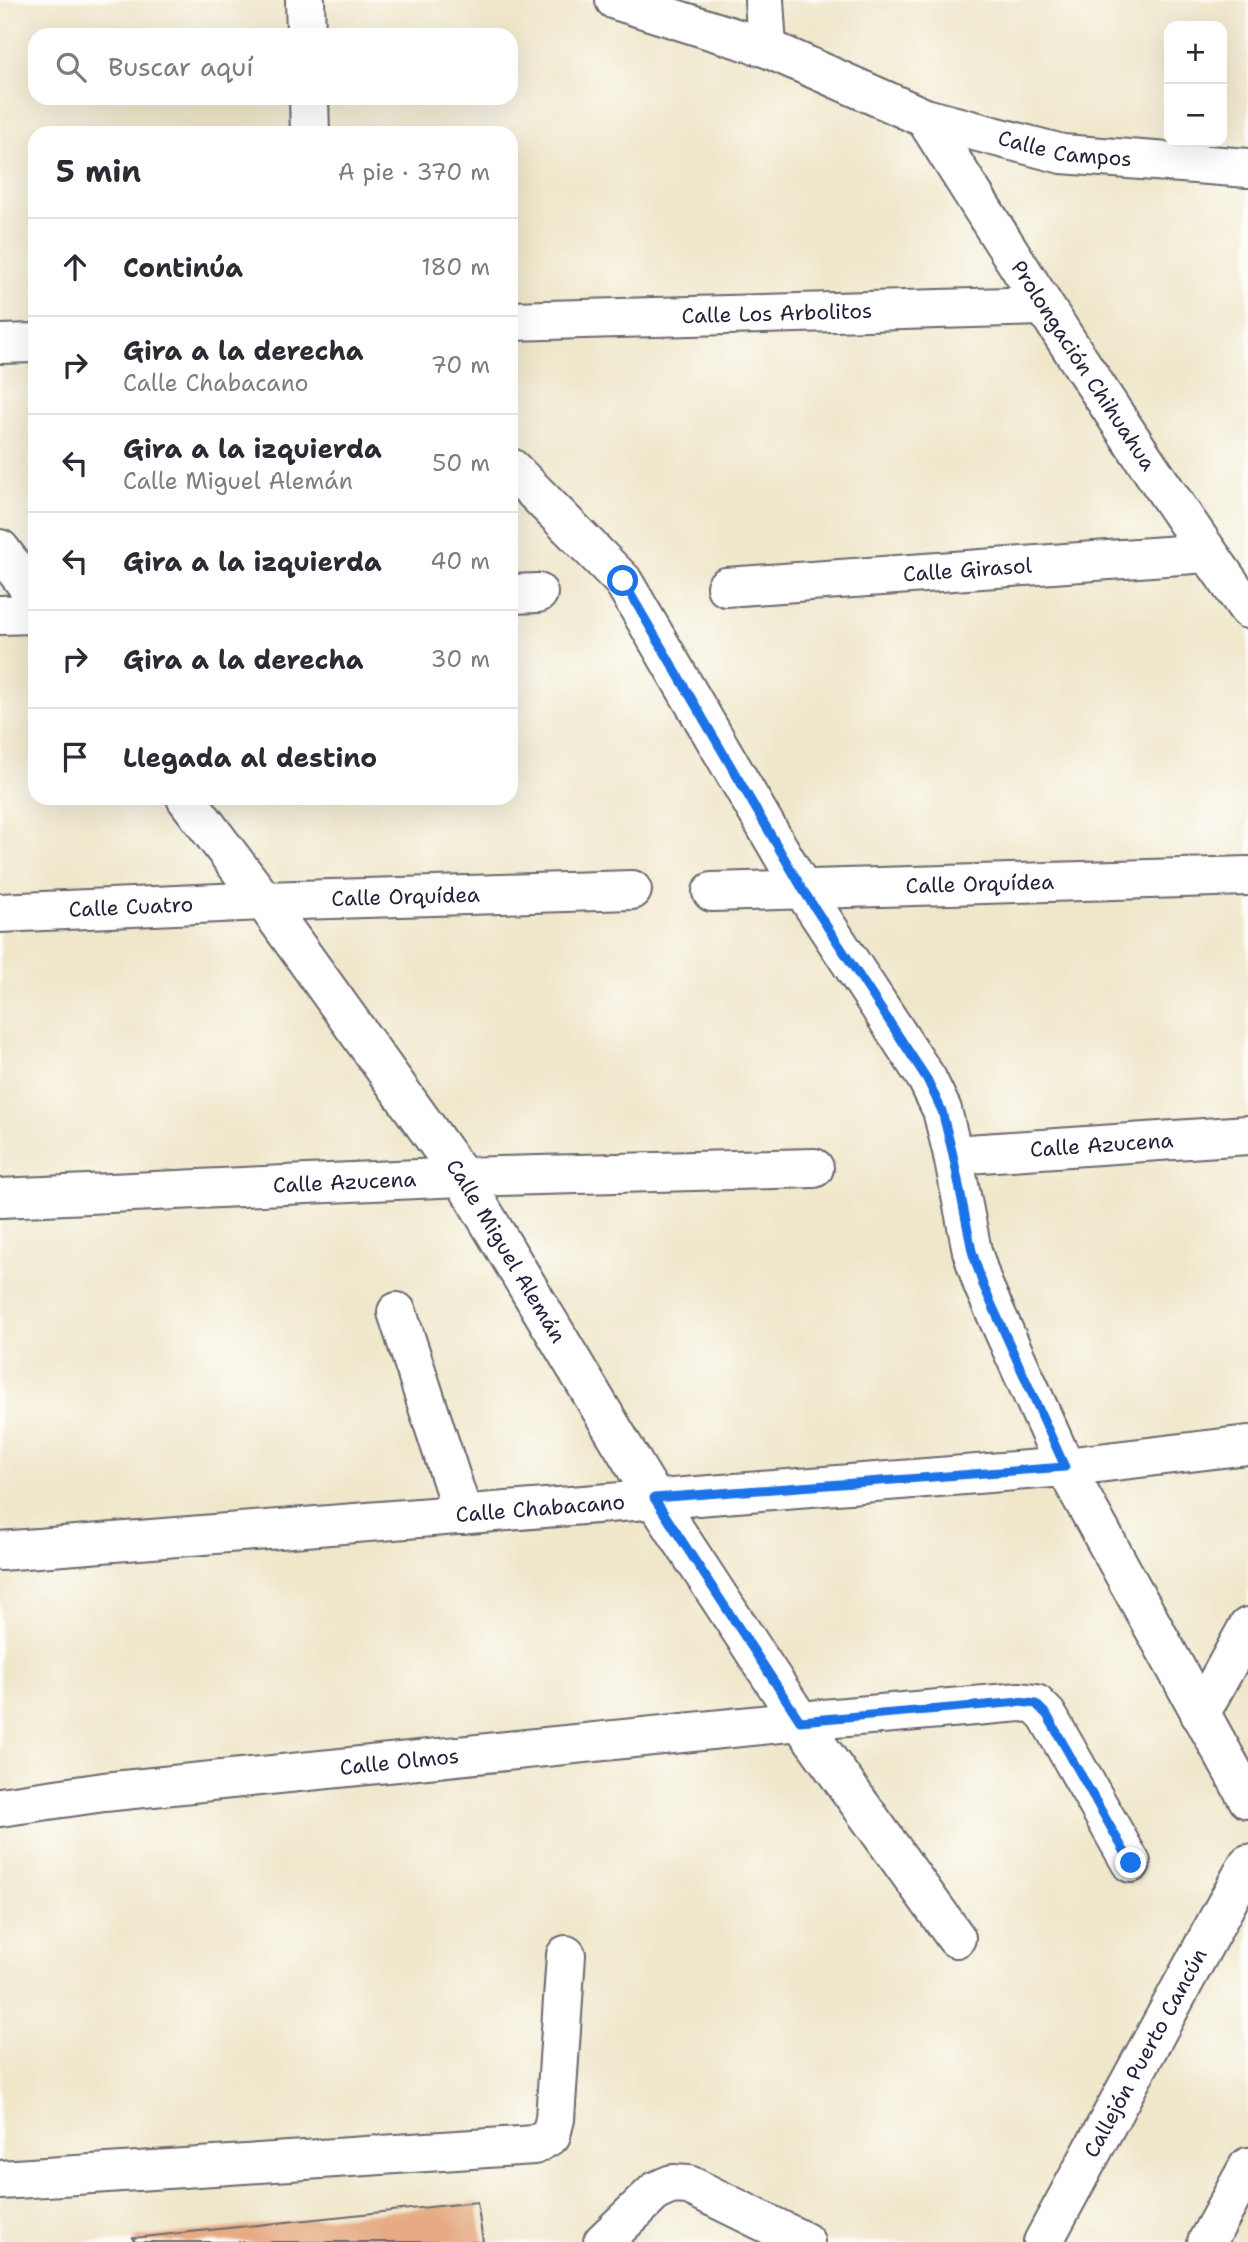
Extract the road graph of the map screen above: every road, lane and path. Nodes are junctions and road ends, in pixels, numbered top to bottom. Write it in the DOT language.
graph roads {
  1 [pos="305,0"];
  2 [pos="615,0"];
  3 [pos="764,0"];
  4 [pos="306,28"];
  5 [pos="766,48"];
  6 [pos="309,105"];
  7 [pos="925,118"];
  8 [pos="310,126"];
  9 [pos="1248,168"];
  10 [pos="1044,306"];
  11 [pos="518,321"];
  12 [pos="28,343"];
  13 [pos="0,344"];
  14 [pos="518,475"];
  15 [pos="0,549"];
  16 [pos="1208,553"];
  17 [pos="28,587"];
  18 [pos="726,587"];
  19 [pos="1248,609"];
  20 [pos="28,614"];
  21 [pos="0,615"];
  22 [pos="191,805"];
  23 [pos="1248,876"];
  24 [pos="632,890"];
  25 [pos="803,890"];
  26 [pos="712,892"];
  27 [pos="264,901"];
  28 [pos="0,913"];
  29 [pos="1248,1135"];
  30 [pos="953,1155"];
  31 [pos="814,1168"];
  32 [pos="462,1177"];
  33 [pos="0,1198"];
  34 [pos="397,1312"];
  35 [pos="1248,1445"];
  36 [pos="1065,1467"];
  37 [pos="654,1498"];
  38 [pos="463,1515"];
  39 [pos="0,1550"];
  40 [pos="1248,1626"];
  41 [pos="1200,1714"];
  42 [pos="800,1721"];
  43 [pos="1248,1799"];
  44 [pos="0,1807"];
  45 [pos="1131,1863"];
  46 [pos="1248,1864"];
  47 [pos="956,1938"];
  48 [pos="566,1955"];
  49 [pos="1248,2168"];
  50 [pos="0,2180"];
  51 [pos="603,2242"];
  52 [pos="805,2242"];
  53 [pos="1043,2242"];
  54 [pos="1207,2242"];
  1 -- 4 [label="street"];
  2 -- 5 [label="street, Calle Campos"];
  3 -- 5 [label="street"];
  5 -- 7 [label="street, Calle Campos"];
  6 -- 8 [label="street"];
  7 -- 9 [label="street, Calle Campos"];
  7 -- 10 [label="street, Prolongación Chihuahua"];
  10 -- 11 [label="street, Calle Los Arbolitos"];
  10 -- 16 [label="street, Prolongación Chihuahua"];
  12 -- 13 [label="street"];
  14 -- 25 [label="street"];
  15 -- 17 [label="street"];
  16 -- 18 [label="street, Calle Girasol"];
  16 -- 19 [label="street, Prolongación Chihuahua"];
  20 -- 21 [label="street"];
  22 -- 27 [label="street, Calle Miguel Alemán"];
  23 -- 25 [label="street, Calle Orquídea"];
  24 -- 27 [label="street, Calle Orquídea"];
  25 -- 26 [label="street, Calle Orquídea"];
  25 -- 30 [label="street"];
  27 -- 28 [label="street, Calle Cuatro"];
  27 -- 32 [label="street, Calle Miguel Alemán"];
  29 -- 30 [label="street, Calle Azucena"];
  30 -- 36 [label="street"];
  31 -- 32 [label="street, Calle Azucena"];
  32 -- 33 [label="street, Calle Azucena"];
  32 -- 37 [label="street, Calle Miguel Alemán"];
  34 -- 38 [label="street"];
  35 -- 36 [label="street, Calle Chabacano"];
  36 -- 37 [label="street, Calle Chabacano"];
  36 -- 41 [label="street"];
  37 -- 38 [label="street, Calle Chabacano"];
  37 -- 42 [label="street, Calle Miguel Alemán"];
  38 -- 39 [label="street, Calle Chabacano"];
  40 -- 41 [label="street"];
  41 -- 43 [label="street"];
  42 -- 44 [label="street, Calle Olmos"];
  42 -- 45 [label="street, Calle Olmos"];
  42 -- 47 [label="street, Calle Miguel Alemán"];
  46 -- 53 [label="street, Callejón Puerto Cancún"];
  48 -- 50 [label="street"];
  49 -- 54 [label="street"];
  51 -- 52 [label="street"];
}
